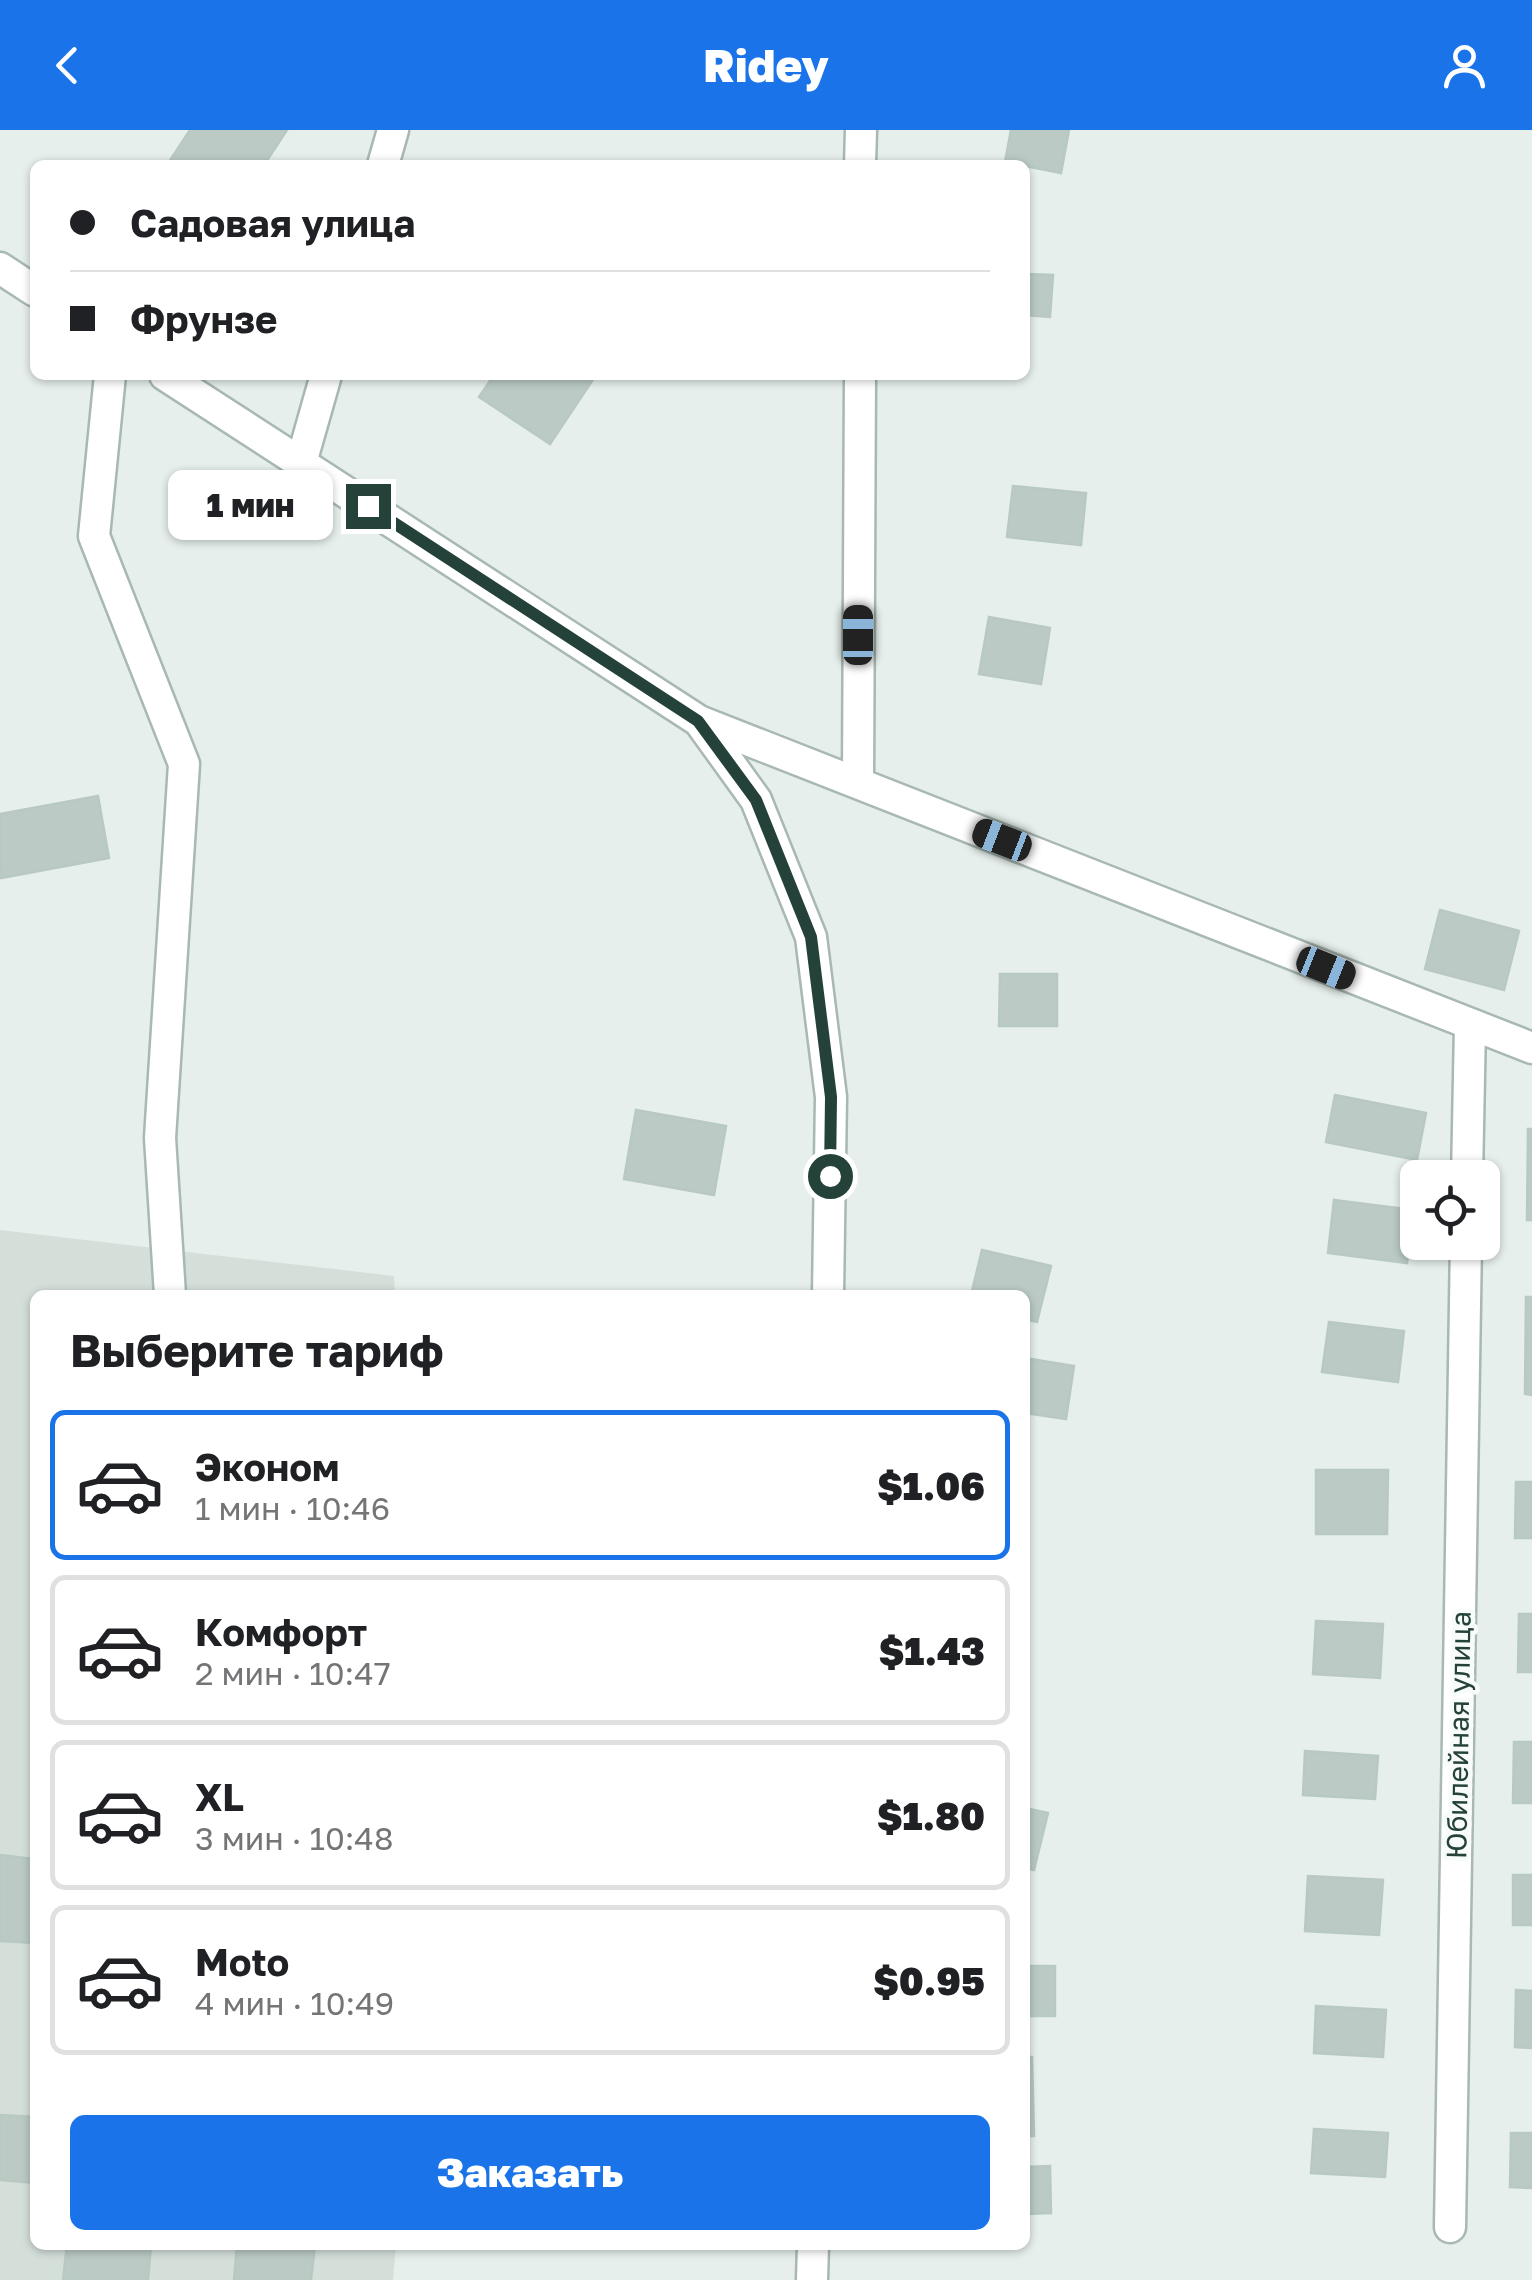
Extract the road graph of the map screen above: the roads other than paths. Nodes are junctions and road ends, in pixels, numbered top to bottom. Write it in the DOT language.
graph roads {
  1 [pos="393,130"];
  2 [pos="861,130"];
  3 [pos="384,160"];
  4 [pos="860,160"];
  5 [pos="0,268"];
  6 [pos="30,287"];
  7 [pos="110,380"];
  8 [pos="173,380"];
  9 [pos="325,380"];
  10 [pos="860,380"];
  11 [pos="302,463"];
  12 [pos="698,721"];
  13 [pos="858,784"];
  14 [pos="1470,1025"];
  15 [pos="1532,1048"];
  16 [pos="1467,1160"];
  17 [pos="1466,1260"];
  18 [pos="170,1290"];
  19 [pos="828,1290"];
  20 [pos="1450,2227"];
  21 [pos="812,2250"];
  22 [pos="812,2280"];
  1 -- 3 [label="street"];
  2 -- 4 [label="street"];
  5 -- 6 [label="street"];
  7 -- 18 [label="street"];
  8 -- 11 [label="street"];
  9 -- 11 [label="street"];
  10 -- 13 [label="street"];
  11 -- 12 [label="street"];
  12 -- 13 [label="street"];
  12 -- 19 [label="street"];
  13 -- 14 [label="street"];
  14 -- 15 [label="street"];
  14 -- 16 [label="street"];
  17 -- 20 [label="street, Юбилейная улица"];
  21 -- 22 [label="street"];
}
